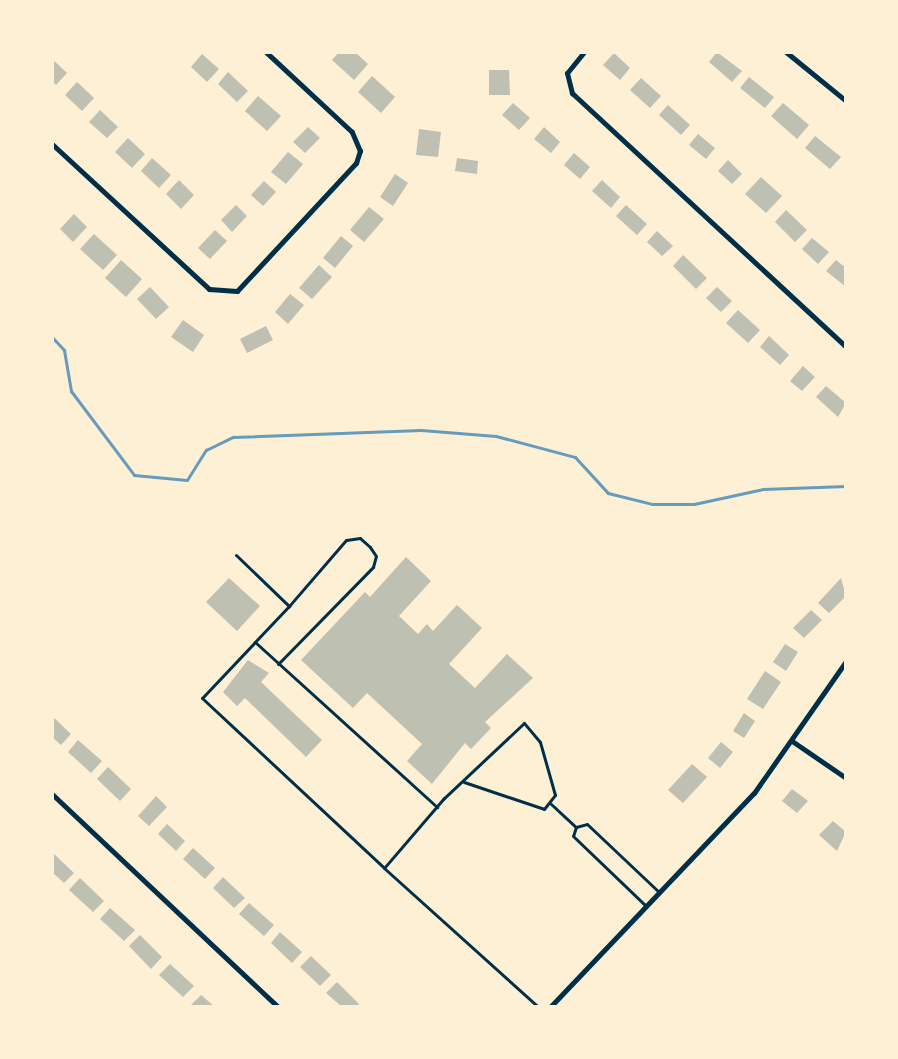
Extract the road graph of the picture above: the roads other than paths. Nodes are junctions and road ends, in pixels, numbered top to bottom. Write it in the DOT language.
graph roads {
  1 [pos="266,52"];
  2 [pos="584,52"];
  3 [pos="786,52"];
  4 [pos="846,101"];
  5 [pos="52,144"];
  6 [pos="846,347"];
  7 [pos="236,555"];
  8 [pos="289,606"];
  9 [pos="255,642"];
  10 [pos="846,661"];
  11 [pos="278,664"];
  12 [pos="792,741"];
  13 [pos="846,778"];
  14 [pos="464,782"];
  15 [pos="52,794"];
  16 [pos="551,804"];
  17 [pos="437,807"];
  18 [pos="576,827"];
  19 [pos="384,868"];
  20 [pos="660,892"];
  21 [pos="646,906"];
  22 [pos="277,1006"];
  23 [pos="537,1006"];
  24 [pos="551,1006"];
  1 -- 5 [label="street"];
  2 -- 6 [label="street"];
  3 -- 4 [label="street"];
  7 -- 8 [label="lane"];
  8 -- 9 [label="lane"];
  8 -- 11 [label="lane"];
  9 -- 11 [label="lane"];
  9 -- 19 [label="lane"];
  10 -- 12 [label="street"];
  11 -- 17 [label="lane"];
  12 -- 13 [label="street"];
  12 -- 20 [label="street"];
  14 -- 16 [label="lane"];
  14 -- 16 [label="lane"];
  14 -- 17 [label="lane"];
  15 -- 22 [label="street"];
  16 -- 18 [label="lane"];
  17 -- 19 [label="lane"];
  18 -- 20 [label="lane"];
  18 -- 21 [label="lane"];
  19 -- 23 [label="lane"];
  20 -- 21 [label="street"];
  21 -- 24 [label="street"];
}
